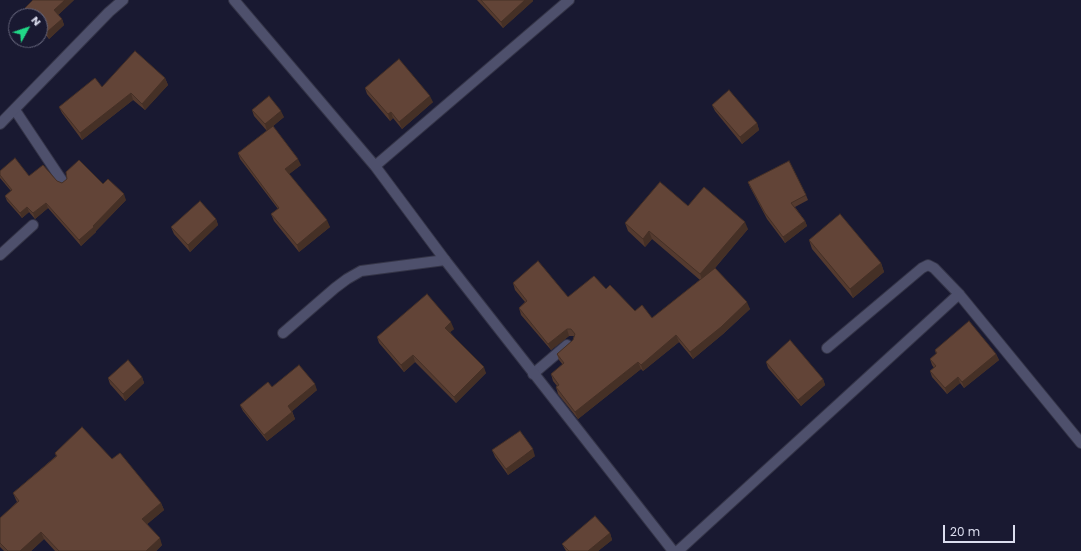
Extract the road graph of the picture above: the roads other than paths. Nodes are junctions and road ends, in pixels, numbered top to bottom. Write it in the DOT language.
graph roads {
  1 [pos="123,0"];
  2 [pos="234,0"];
  3 [pos="569,0"];
  4 [pos="15,110"];
  5 [pos="0,124"];
  6 [pos="375,166"];
  7 [pos="63,182"];
  8 [pos="33,225"];
  9 [pos="0,255"];
  10 [pos="444,260"];
  11 [pos="959,294"];
  12 [pos="283,333"];
  13 [pos="571,342"];
  14 [pos="827,348"];
  15 [pos="533,374"];
  16 [pos="1081,443"];
  17 [pos="672,551"];
  18 [pos="678,551"];
  1 -- 4 [label="street"];
  2 -- 6 [label="street"];
  3 -- 6 [label="street"];
  4 -- 5 [label="street"];
  4 -- 7 [label="street"];
  6 -- 10 [label="street"];
  8 -- 9 [label="street"];
  10 -- 12 [label="street"];
  10 -- 15 [label="street"];
  11 -- 14 [label="street"];
  11 -- 16 [label="street"];
  11 -- 18 [label="street"];
  13 -- 15 [label="street"];
  15 -- 17 [label="street"];
}
